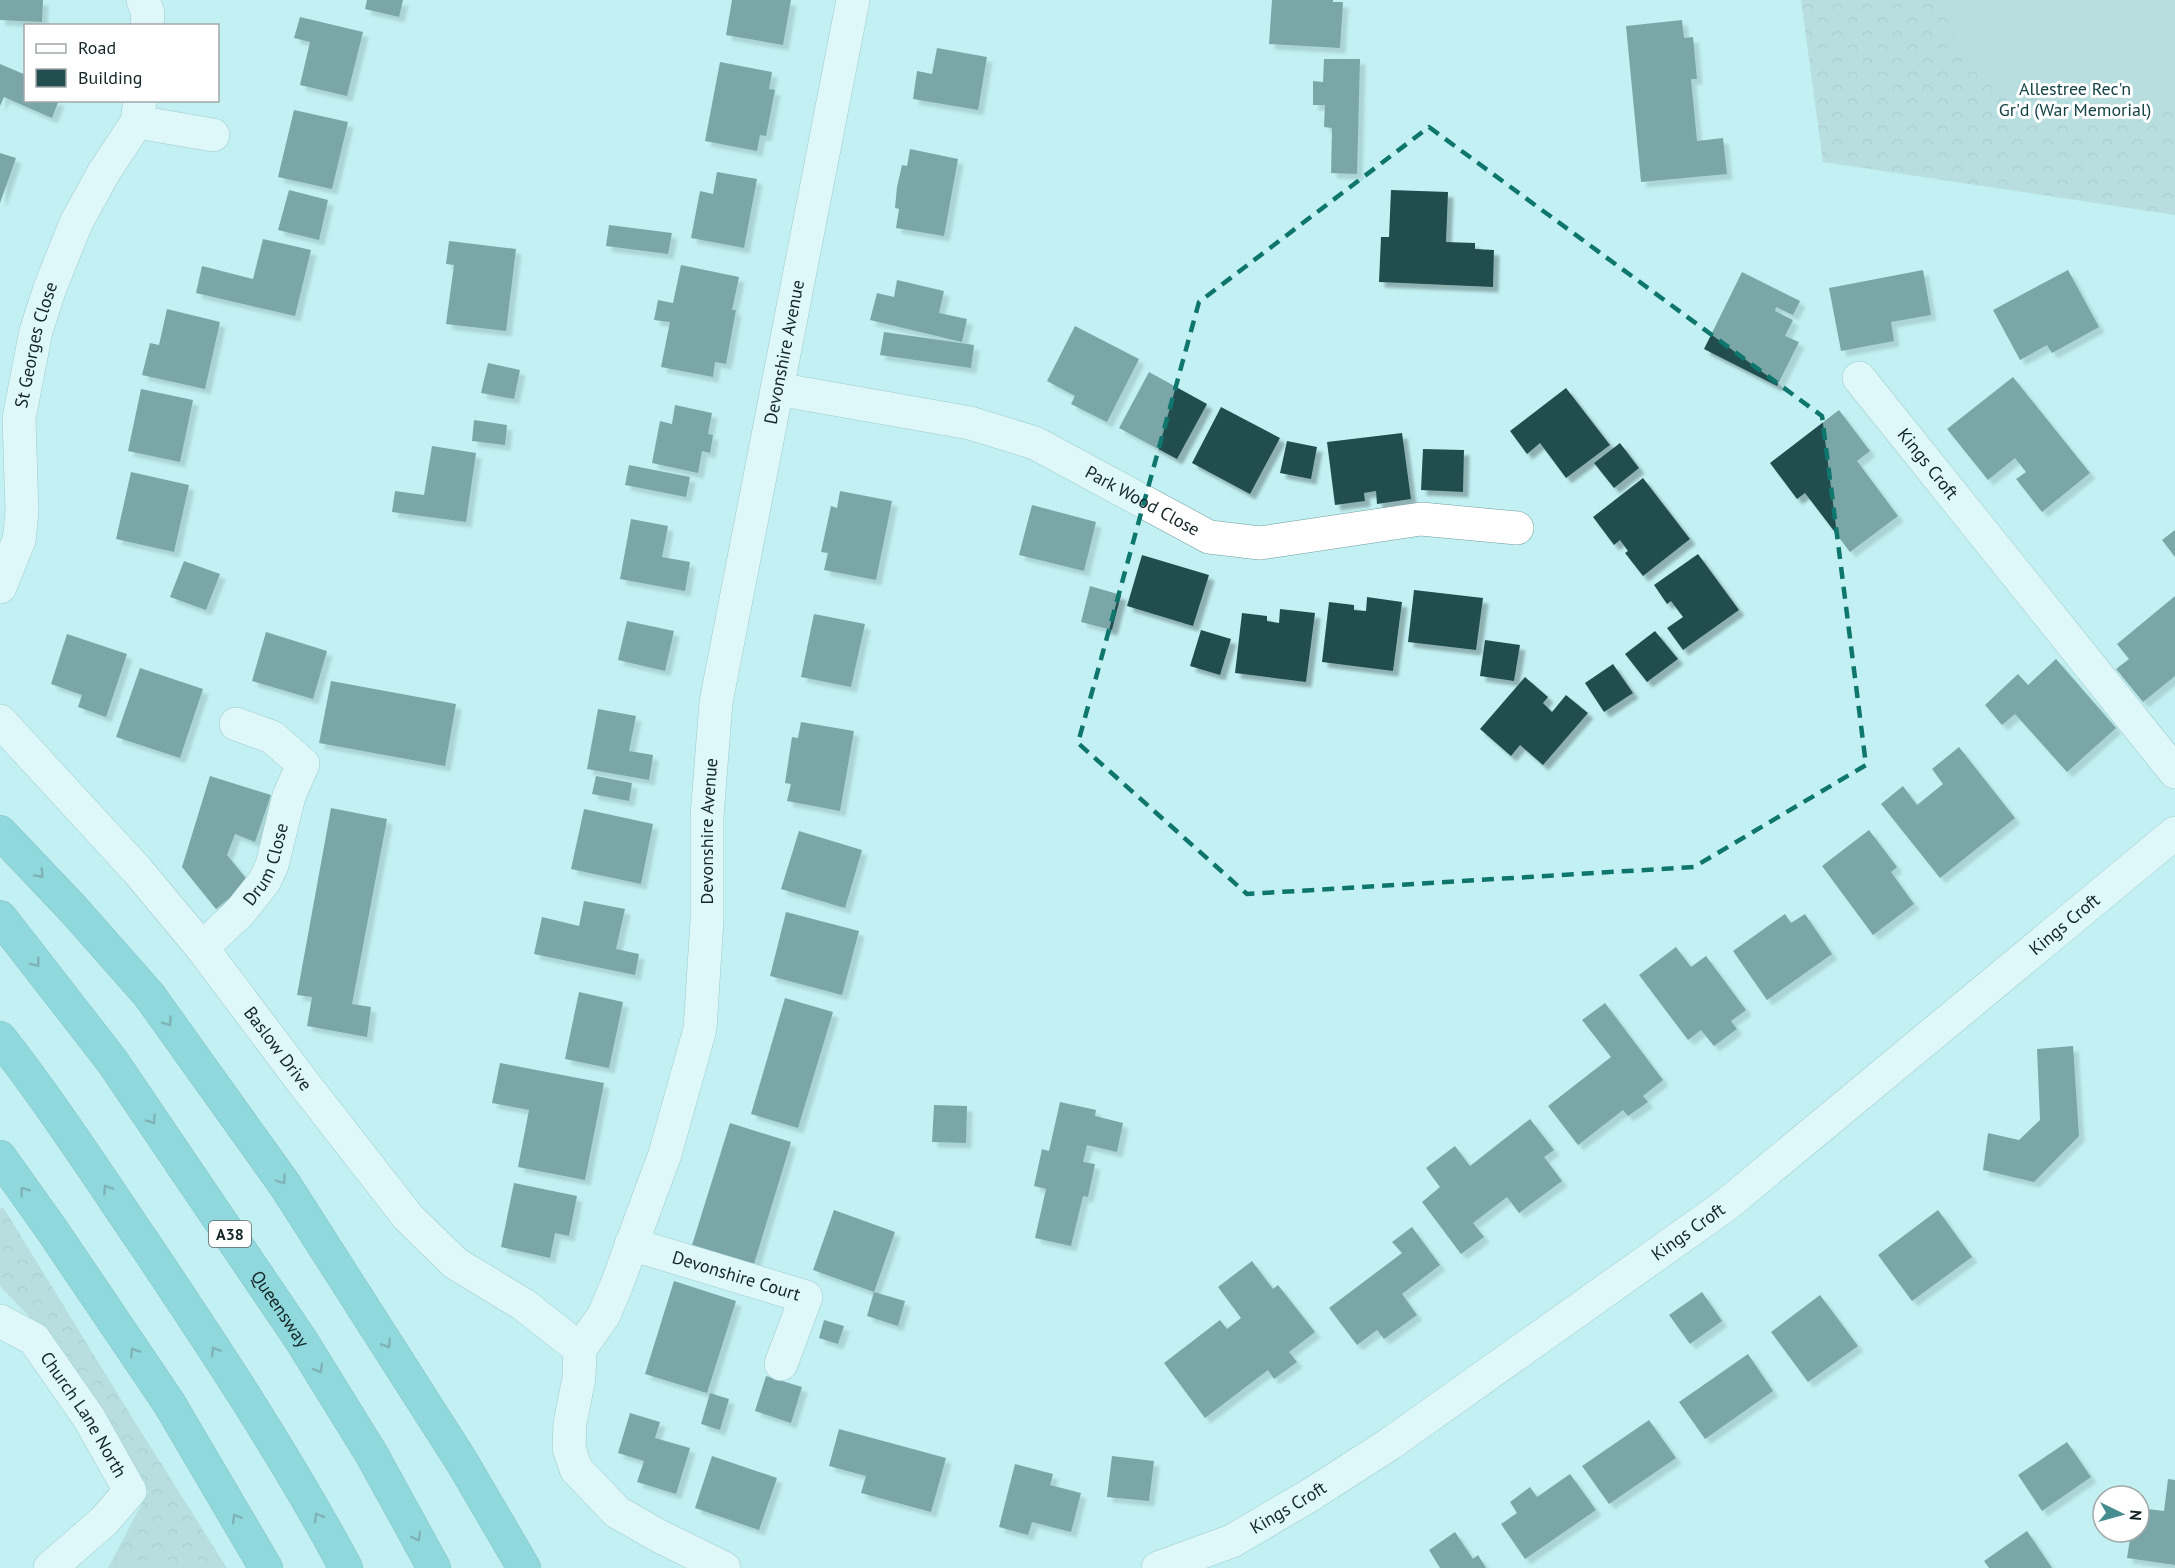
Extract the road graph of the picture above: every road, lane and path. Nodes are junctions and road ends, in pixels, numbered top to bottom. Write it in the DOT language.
graph roads {
  1 [pos="143,0"];
  2 [pos="853,0"];
  3 [pos="147,24"];
  4 [pos="138,111"];
  5 [pos="213,135"];
  6 [pos="1859,378"];
  7 [pos="777,389"];
  8 [pos="1517,528"];
  9 [pos="0,587"];
  10 [pos="0,722"];
  11 [pos="236,723"];
  12 [pos="2175,772"];
  13 [pos="0,832"];
  14 [pos="2175,833"];
  15 [pos="0,917"];
  16 [pos="202,948"];
  17 [pos="0,1038"];
  18 [pos="0,1157"];
  19 [pos="631,1244"];
  20 [pos="0,1321"];
  21 [pos="580,1348"];
  22 [pos="781,1364"];
  23 [pos="50,1568"];
  24 [pos="266,1568"];
  25 [pos="346,1568"];
  26 [pos="434,1568"];
  27 [pos="524,1568"];
  28 [pos="724,1568"];
  29 [pos="1158,1568"];
  1 -- 3 [label="street"];
  2 -- 7 [label="street, Devonshire Avenue"];
  4 -- 5 [label="street, St Georges Close"];
  4 -- 9 [label="street, St Georges Close"];
  6 -- 12 [label="street, Kings Croft"];
  7 -- 8 [label="street, Park Wood Close"];
  7 -- 19 [label="street, Devonshire Avenue"];
  10 -- 16 [label="street, Baslow Drive"];
  11 -- 16 [label="street, Drum Close"];
  13 -- 27 [label="highway, one-way"];
  14 -- 29 [label="street, Kings Croft"];
  15 -- 26 [label="highway, Queensway / A38, one-way"];
  16 -- 21 [label="street, Baslow Drive"];
  25 -- 17 [label="highway, one-way"];
  24 -- 18 [label="highway, one-way"];
  19 -- 21 [label="street, Devonshire Avenue"];
  19 -- 22 [label="street, Devonshire Court"];
  20 -- 23 [label="street, Church Lane North"];
  21 -- 28 [label="street"];
}
